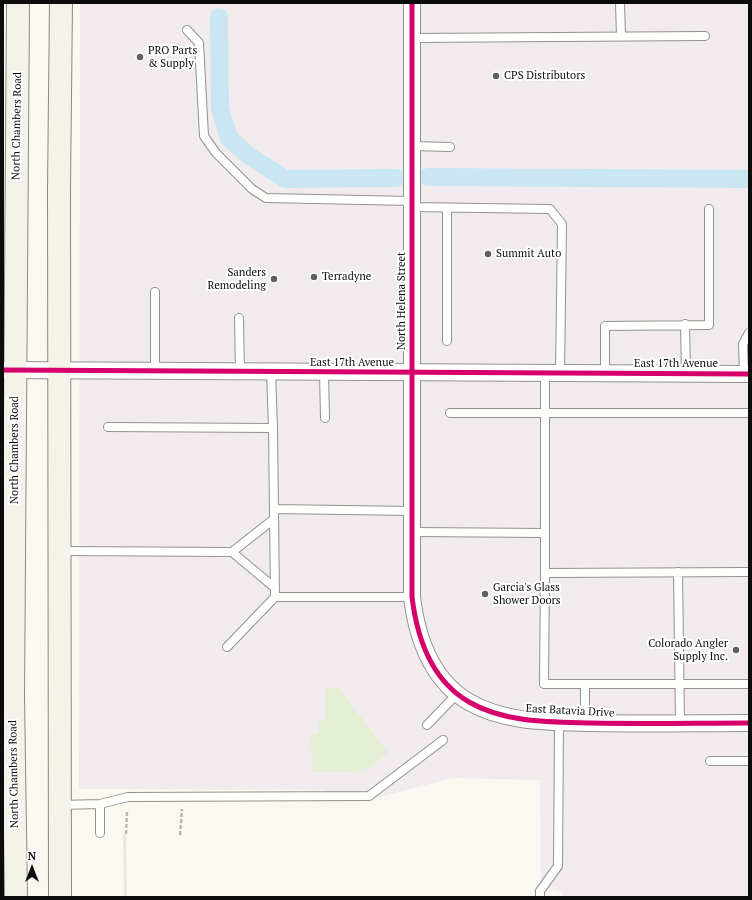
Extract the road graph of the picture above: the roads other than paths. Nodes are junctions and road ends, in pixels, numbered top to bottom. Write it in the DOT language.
graph roads {
  1 [pos="18,3"];
  2 [pos="61,3"];
  3 [pos="412,3"];
  4 [pos="620,3"];
  5 [pos="187,30"];
  6 [pos="621,36"];
  7 [pos="704,36"];
  8 [pos="412,38"];
  9 [pos="412,146"];
  10 [pos="450,147"];
  11 [pos="412,204"];
  12 [pos="447,208"];
  13 [pos="709,209"];
  14 [pos="155,292"];
  15 [pos="239,318"];
  16 [pos="684,324"];
  17 [pos="749,333"];
  18 [pos="447,341"];
  19 [pos="9,370"];
  20 [pos="59,371"];
  21 [pos="155,371"];
  22 [pos="240,372"];
  23 [pos="271,372"];
  24 [pos="324,373"];
  25 [pos="412,373"];
  26 [pos="553,374"];
  27 [pos="605,374"];
  28 [pos="686,374"];
  29 [pos="746,374"];
  30 [pos="450,413"];
  31 [pos="545,413"];
  32 [pos="749,413"];
  33 [pos="325,418"];
  34 [pos="108,427"];
  35 [pos="273,428"];
  36 [pos="274,509"];
  37 [pos="413,511"];
  38 [pos="274,519"];
  39 [pos="413,532"];
  40 [pos="545,533"];
  41 [pos="59,551"];
  42 [pos="232,552"];
  43 [pos="678,572"];
  44 [pos="749,572"];
  45 [pos="545,573"];
  46 [pos="275,593"];
  47 [pos="412,597"];
  48 [pos="422,645"];
  49 [pos="227,647"];
  50 [pos="585,684"];
  51 [pos="680,684"];
  52 [pos="749,684"];
  53 [pos="458,693"];
  54 [pos="559,722"];
  55 [pos="584,723"];
  56 [pos="680,723"];
  57 [pos="749,723"];
  58 [pos="427,725"];
  59 [pos="443,740"];
  60 [pos="710,761"];
  61 [pos="749,761"];
  62 [pos="100,804"];
  63 [pos="60,805"];
  64 [pos="100,833"];
  65 [pos="16,897"];
  66 [pos="60,897"];
  67 [pos="540,897"];
  1 -- 19 [label="main road, North Chambers Road"];
  2 -- 20 [label="main road"];
  3 -- 8 [label="street, North Helena Street"];
  4 -- 6 [label="lane"];
  5 -- 11 [label="lane"];
  6 -- 7 [label="lane"];
  6 -- 8 [label="lane"];
  8 -- 9 [label="street, North Helena Street"];
  9 -- 10 [label="lane"];
  9 -- 11 [label="street, North Helena Street"];
  11 -- 12 [label="lane"];
  11 -- 25 [label="street, North Helena Street"];
  12 -- 18 [label="lane"];
  12 -- 26 [label="lane"];
  13 -- 16 [label="lane"];
  14 -- 21 [label="lane"];
  15 -- 22 [label="lane"];
  16 -- 27 [label="lane"];
  16 -- 28 [label="lane"];
  17 -- 29 [label="lane"];
  19 -- 20 [label="street, East 17th Avenue"];
  19 -- 65 [label="main road, North Chambers Road"];
  20 -- 21 [label="street, East 17th Avenue"];
  20 -- 41 [label="main road"];
  21 -- 22 [label="street, East 17th Avenue"];
  22 -- 23 [label="street, East 17th Avenue"];
  23 -- 24 [label="street, East 17th Avenue"];
  23 -- 35 [label="lane"];
  24 -- 25 [label="street, East 17th Avenue"];
  24 -- 33 [label="lane"];
  25 -- 26 [label="street, East 17th Avenue"];
  25 -- 37 [label="street, North Helena Street"];
  26 -- 27 [label="street, East 17th Avenue"];
  26 -- 31 [label="lane"];
  27 -- 28 [label="street, East 17th Avenue"];
  28 -- 29 [label="street, East 17th Avenue"];
  30 -- 31 [label="lane"];
  31 -- 32 [label="lane"];
  31 -- 40 [label="lane"];
  34 -- 35 [label="lane"];
  35 -- 36 [label="lane"];
  36 -- 37 [label="lane"];
  36 -- 38 [label="lane"];
  37 -- 39 [label="street, North Helena Street"];
  38 -- 42 [label="lane"];
  38 -- 46 [label="lane"];
  39 -- 40 [label="lane"];
  39 -- 47 [label="street, North Helena Street"];
  40 -- 45 [label="lane"];
  41 -- 42 [label="lane"];
  41 -- 63 [label="main road"];
  42 -- 46 [label="lane"];
  43 -- 44 [label="lane"];
  43 -- 45 [label="lane"];
  43 -- 51 [label="lane"];
  45 -- 50 [label="lane"];
  46 -- 47 [label="lane"];
  46 -- 49 [label="lane"];
  47 -- 48 [label="street, North Helena Street"];
  48 -- 53 [label="street, East Batavia Drive"];
  50 -- 51 [label="lane"];
  50 -- 55 [label="lane"];
  51 -- 52 [label="lane"];
  51 -- 56 [label="lane"];
  53 -- 54 [label="street, East Batavia Drive"];
  53 -- 58 [label="lane"];
  54 -- 55 [label="street, East Batavia Drive"];
  54 -- 67 [label="lane"];
  55 -- 56 [label="street, East Batavia Drive"];
  56 -- 57 [label="street, East Batavia Drive"];
  59 -- 62 [label="lane"];
  60 -- 61 [label="lane"];
  62 -- 63 [label="lane"];
  62 -- 64 [label="lane"];
  63 -- 66 [label="main road"];
}
